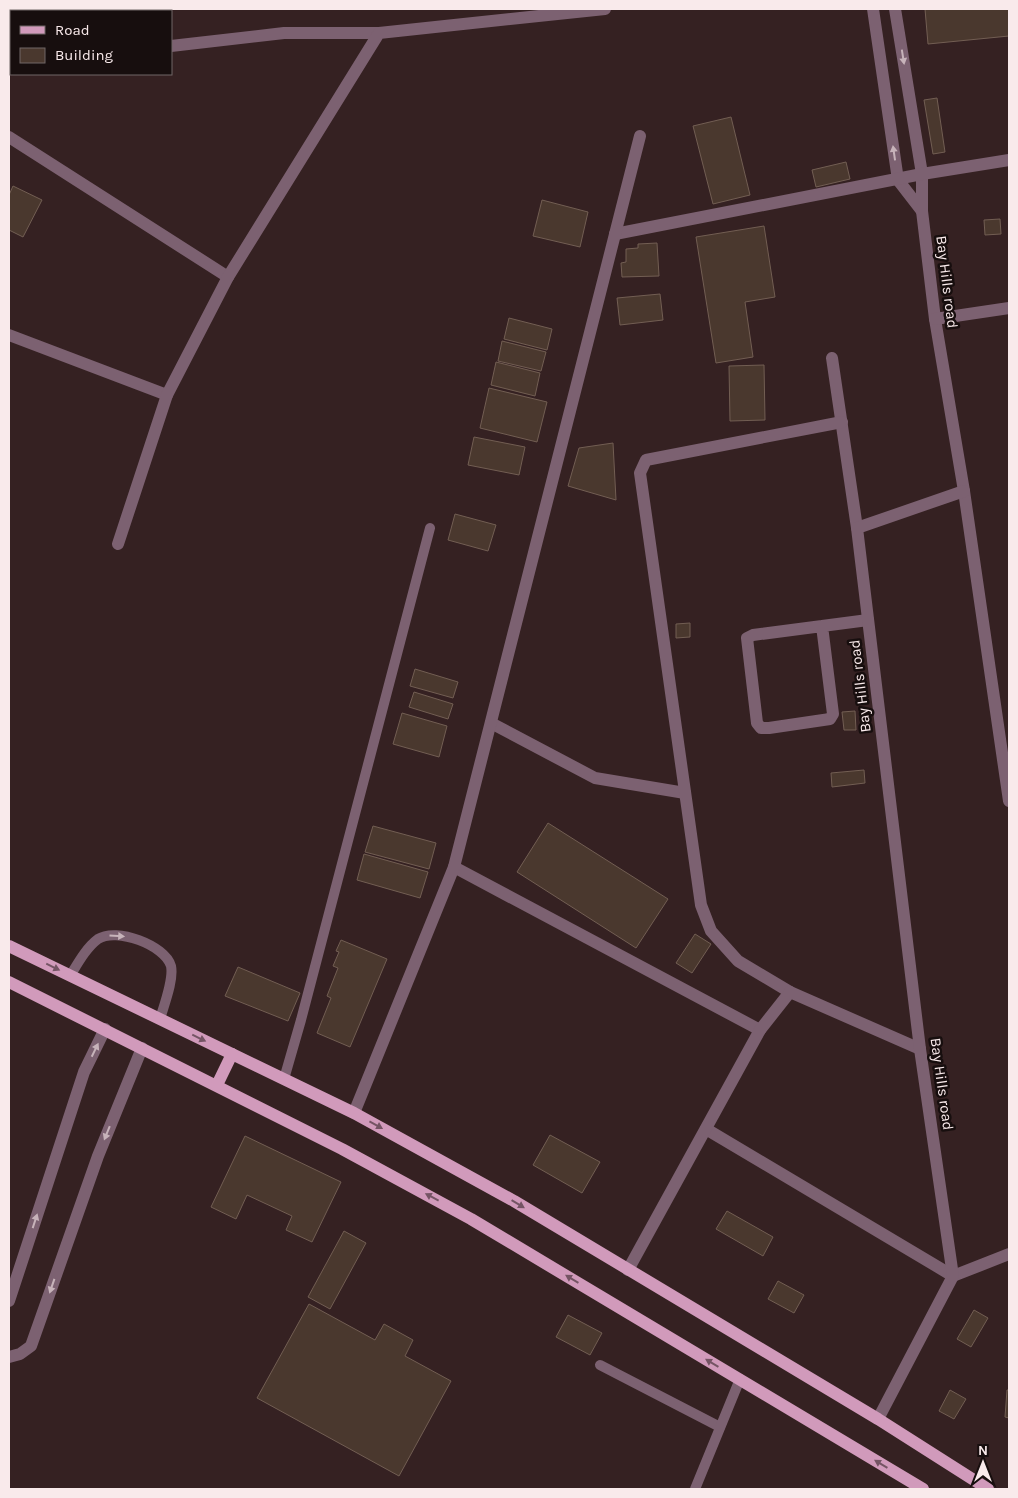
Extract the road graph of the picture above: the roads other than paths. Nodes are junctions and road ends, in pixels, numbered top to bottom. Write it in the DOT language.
graph roads {
  1 [pos="605,9"];
  2 [pos="873,9"];
  3 [pos="895,9"];
  4 [pos="379,33"];
  5 [pos="172,46"];
  6 [pos="640,136"];
  7 [pos="9,137"];
  8 [pos="1009,160"];
  9 [pos="922,174"];
  10 [pos="898,180"];
  11 [pos="922,211"];
  12 [pos="615,234"];
  13 [pos="228,277"];
  14 [pos="1009,308"];
  15 [pos="935,319"];
  16 [pos="9,334"];
  17 [pos="832,358"];
  18 [pos="166,395"];
  19 [pos="842,422"];
  20 [pos="964,491"];
  21 [pos="430,528"];
  22 [pos="857,528"];
  23 [pos="118,544"];
  24 [pos="868,620"];
  25 [pos="822,626"];
  26 [pos="491,723"];
  27 [pos="1006,751"];
  28 [pos="685,793"];
  29 [pos="1009,801"];
  30 [pos="454,867"];
  31 [pos="9,946"];
  32 [pos="70,976"];
  33 [pos="9,982"];
  34 [pos="790,992"];
  35 [pos="160,1019"];
  36 [pos="105,1029"];
  37 [pos="760,1030"];
  38 [pos="142,1048"];
  39 [pos="920,1049"];
  40 [pos="232,1054"];
  41 [pos="284,1079"];
  42 [pos="217,1085"];
  43 [pos="354,1113"];
  44 [pos="706,1129"];
  45 [pos="1009,1254"];
  46 [pos="628,1270"];
  47 [pos="953,1276"];
  48 [pos="9,1301"];
  49 [pos="9,1357"];
  50 [pos="600,1366"];
  51 [pos="740,1379"];
  52 [pos="878,1419"];
  53 [pos="720,1427"];
  54 [pos="920,1488"];
  55 [pos="695,1489"];
  56 [pos="988,1489"];
  1 -- 4 [label="street"];
  10 -- 2 [label="street, one-way"];
  3 -- 9 [label="street, Bay Hills road, one-way"];
  4 -- 5 [label="street"];
  4 -- 13 [label="street"];
  6 -- 12 [label="street"];
  7 -- 13 [label="street"];
  8 -- 9 [label="street"];
  9 -- 10 [label="street"];
  9 -- 11 [label="street, Bay Hills road"];
  10 -- 11 [label="street"];
  10 -- 12 [label="street"];
  11 -- 15 [label="street, Bay Hills road"];
  12 -- 26 [label="street"];
  13 -- 18 [label="street"];
  14 -- 15 [label="street"];
  15 -- 20 [label="street, Bay Hills road"];
  16 -- 18 [label="street"];
  17 -- 19 [label="street, Bay Hills road"];
  18 -- 23 [label="street"];
  19 -- 22 [label="street, Bay Hills road"];
  19 -- 28 [label="street"];
  20 -- 22 [label="street"];
  20 -- 27 [label="street, Bay Hills road"];
  21 -- 41 [label="lane"];
  22 -- 24 [label="street, Bay Hills road"];
  24 -- 25 [label="street"];
  24 -- 39 [label="street, Bay Hills road"];
  25 -- 25 [label="street"];
  26 -- 28 [label="street"];
  26 -- 30 [label="street"];
  27 -- 29 [label="street, Bay Hills road"];
  28 -- 34 [label="street"];
  30 -- 37 [label="street"];
  30 -- 43 [label="street"];
  31 -- 32 [label="main road, one-way"];
  32 -- 35 [label="main road"];
  32 -- 35 [label="lane, one-way"];
  33 -- 36 [label="main road"];
  34 -- 37 [label="street"];
  34 -- 39 [label="street"];
  35 -- 40 [label="main road, one-way"];
  36 -- 38 [label="main road"];
  48 -- 36 [label="street, one-way"];
  37 -- 44 [label="street"];
  38 -- 42 [label="main road"];
  38 -- 49 [label="street, one-way"];
  39 -- 47 [label="street, Bay Hills road"];
  40 -- 41 [label="main road"];
  40 -- 42 [label="main road"];
  41 -- 43 [label="main road"];
  51 -- 42 [label="main road, one-way"];
  43 -- 46 [label="main road, one-way"];
  44 -- 46 [label="street"];
  44 -- 47 [label="street"];
  45 -- 47 [label="street"];
  46 -- 52 [label="main road"];
  47 -- 52 [label="street"];
  50 -- 53 [label="lane"];
  51 -- 53 [label="lane"];
  54 -- 51 [label="main road, one-way"];
  52 -- 56 [label="main road"];
  53 -- 55 [label="lane"];
}
